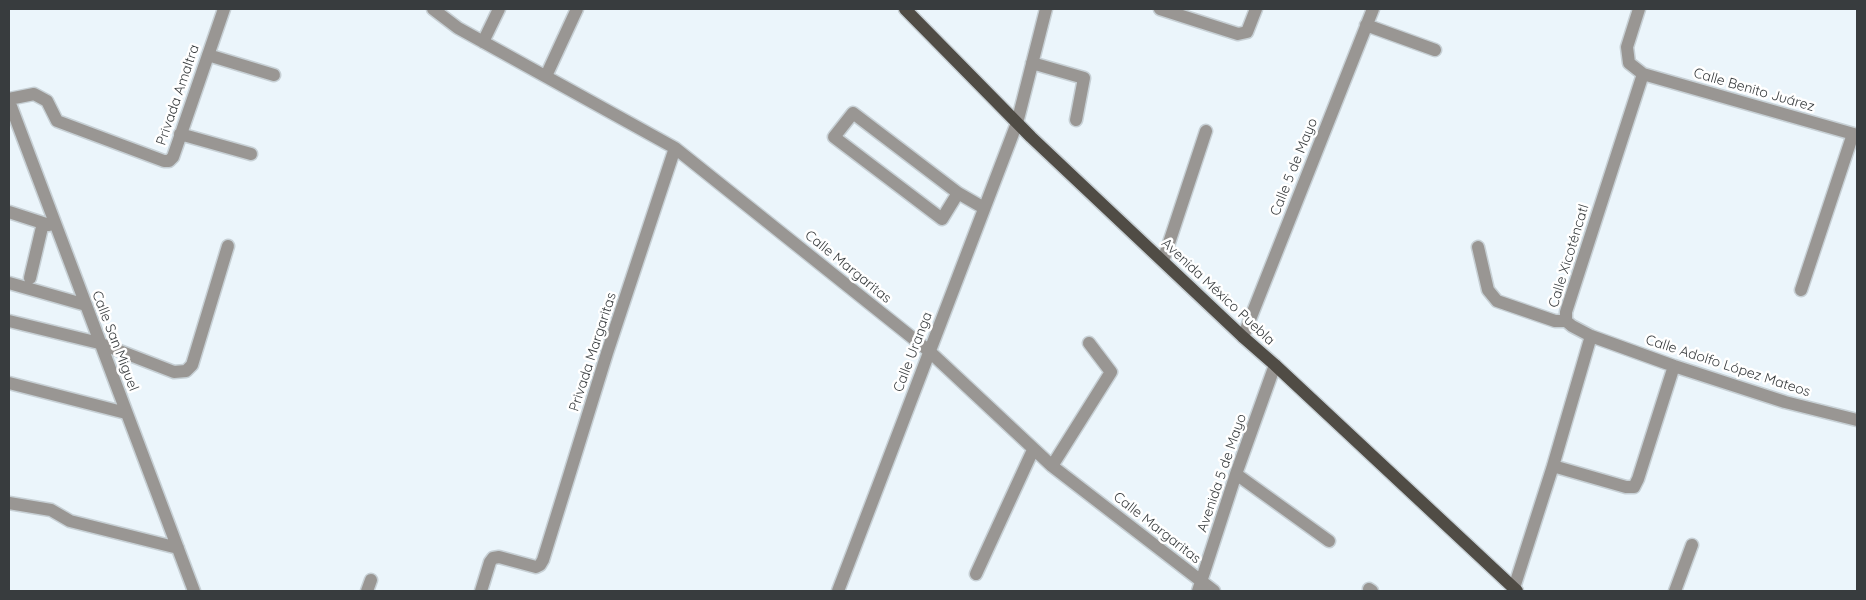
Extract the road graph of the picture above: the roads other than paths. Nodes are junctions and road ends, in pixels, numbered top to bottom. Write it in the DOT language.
graph roads {
  1 [pos="224,9"];
  2 [pos="433,9"];
  3 [pos="499,9"];
  4 [pos="576,9"];
  5 [pos="905,9"];
  6 [pos="1046,9"];
  7 [pos="1160,9"];
  8 [pos="1256,9"];
  9 [pos="1373,9"];
  10 [pos="1639,9"];
  11 [pos="1366,25"];
  12 [pos="483,42"];
  13 [pos="1435,50"];
  14 [pos="208,55"];
  15 [pos="1032,63"];
  16 [pos="1643,74"];
  17 [pos="274,75"];
  18 [pos="546,76"];
  19 [pos="9,100"];
  20 [pos="1076,120"];
  21 [pos="1017,123"];
  22 [pos="1206,131"];
  23 [pos="180,134"];
  24 [pos="1855,135"];
  25 [pos="675,148"];
  26 [pos="251,154"];
  27 [pos="958,193"];
  28 [pos="984,208"];
  29 [pos="9,212"];
  30 [pos="49,225"];
  31 [pos="228,246"];
  32 [pos="1478,247"];
  33 [pos="1163,262"];
  34 [pos="30,278"];
  35 [pos="9,283"];
  36 [pos="1801,290"];
  37 [pos="86,305"];
  38 [pos="9,321"];
  39 [pos="1566,321"];
  40 [pos="1591,336"];
  41 [pos="1243,337"];
  42 [pos="99,343"];
  43 [pos="1088,343"];
  44 [pos="929,352"];
  45 [pos="1275,365"];
  46 [pos="1674,366"];
  47 [pos="9,383"];
  48 [pos="126,414"];
  49 [pos="1857,420"];
  50 [pos="1034,450"];
  51 [pos="1052,466"];
  52 [pos="1553,466"];
  53 [pos="1236,474"];
  54 [pos="9,503"];
  55 [pos="1329,541"];
  56 [pos="1692,545"];
  57 [pos="178,548"];
  58 [pos="976,574"];
  59 [pos="1200,586"];
  60 [pos="1515,590"];
  61 [pos="194,591"];
  62 [pos="481,591"];
  63 [pos="838,591"];
  64 [pos="1214,591"];
  65 [pos="1675,591"];
  1 -- 14 [label="street, Privada Amaltra"];
  2 -- 12 [label="street, Calle Margaritas"];
  3 -- 12 [label="street"];
  4 -- 18 [label="street"];
  5 -- 21 [label="main road, Avenida México Puebla"];
  6 -- 15 [label="street, Calle Uranga"];
  7 -- 8 [label="street"];
  9 -- 11 [label="street, Calle 5 de Mayo"];
  10 -- 16 [label="street"];
  11 -- 13 [label="street"];
  11 -- 41 [label="street, Calle 5 de Mayo"];
  12 -- 18 [label="street, Calle Margaritas"];
  14 -- 17 [label="street"];
  14 -- 23 [label="street, Privada Amaltra"];
  15 -- 20 [label="street"];
  15 -- 21 [label="street, Calle Uranga"];
  16 -- 24 [label="street, Calle Benito Juárez"];
  16 -- 39 [label="street, Calle Xicoténcatl"];
  18 -- 25 [label="street, Calle Margaritas"];
  19 -- 23 [label="street, Privada Amaltra"];
  19 -- 30 [label="street, Calle San Miguel"];
  21 -- 28 [label="street, Calle Uranga"];
  21 -- 33 [label="main road, Avenida México Puebla"];
  22 -- 33 [label="street"];
  23 -- 26 [label="street"];
  24 -- 36 [label="street"];
  25 -- 44 [label="street, Calle Margaritas"];
  25 -- 62 [label="street, Privada Margaritas"];
  27 -- 27 [label="street"];
  27 -- 28 [label="street"];
  28 -- 44 [label="street, Calle Uranga"];
  29 -- 30 [label="street"];
  30 -- 34 [label="street"];
  30 -- 37 [label="street, Calle San Miguel"];
  31 -- 42 [label="street"];
  32 -- 39 [label="street"];
  33 -- 41 [label="main road, Avenida México Puebla"];
  35 -- 37 [label="street"];
  37 -- 42 [label="street, Calle San Miguel"];
  38 -- 42 [label="street"];
  39 -- 40 [label="street, Calle Xicoténcatl"];
  40 -- 46 [label="street, Calle Adolfo López Mateos"];
  40 -- 52 [label="street"];
  41 -- 45 [label="main road, Avenida México Puebla"];
  42 -- 48 [label="street, Calle San Miguel"];
  43 -- 51 [label="street"];
  44 -- 50 [label="street, Calle Margaritas"];
  44 -- 63 [label="street, Calle Uranga"];
  45 -- 53 [label="street, Avenida 5 de Mayo"];
  45 -- 60 [label="main road, Avenida México Puebla"];
  46 -- 49 [label="street, Calle Adolfo López Mateos"];
  46 -- 52 [label="street"];
  47 -- 48 [label="street"];
  48 -- 57 [label="street, Calle San Miguel"];
  50 -- 51 [label="street, Calle Margaritas"];
  50 -- 58 [label="street"];
  51 -- 59 [label="street, Calle Margaritas"];
  52 -- 60 [label="street"];
  53 -- 55 [label="street"];
  53 -- 59 [label="street, Avenida 5 de Mayo"];
  54 -- 57 [label="street"];
  56 -- 65 [label="street"];
  57 -- 61 [label="street, Calle San Miguel"];
  59 -- 64 [label="street, Calle Margaritas"];
}
